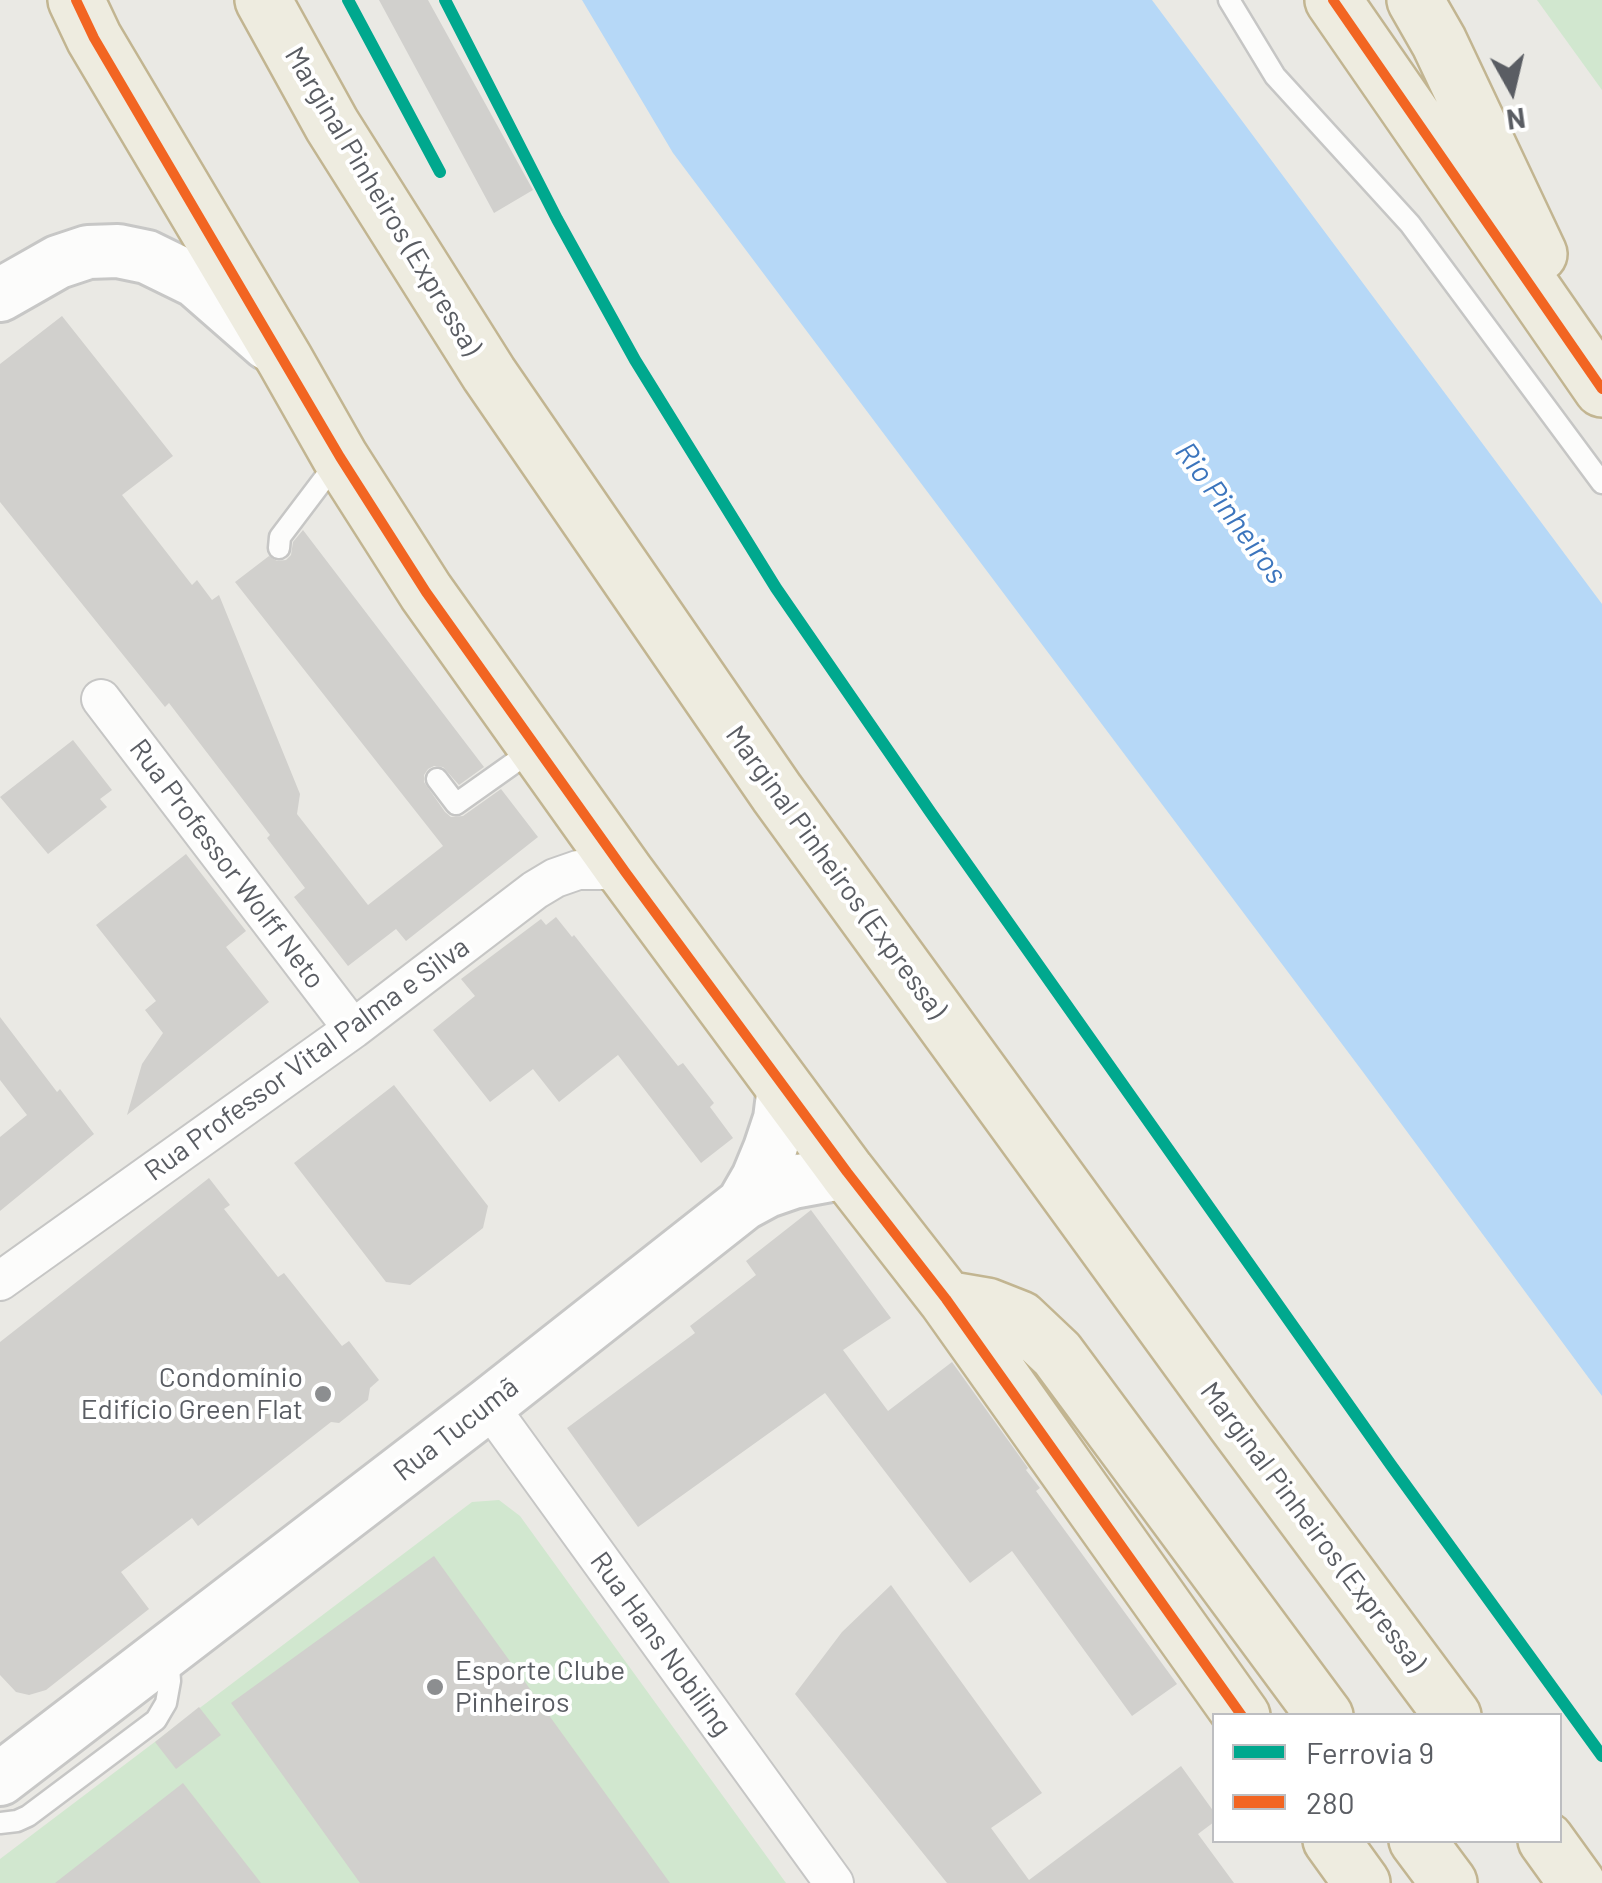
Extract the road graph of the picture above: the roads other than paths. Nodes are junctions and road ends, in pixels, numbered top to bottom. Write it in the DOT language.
graph roads {
  1 [pos="262,0"];
  2 [pos="1229,0"];
  3 [pos="1333,0"];
  4 [pos="1415,0"];
  5 [pos="77,13"];
  6 [pos="0,295"];
  7 [pos="285,360"];
  8 [pos="1599,384"];
  9 [pos="340,458"];
  10 [pos="1602,483"];
  11 [pos="279,548"];
  12 [pos="100,699"];
  13 [pos="537,746"];
  14 [pos="437,779"];
  15 [pos="626,873"];
  16 [pos="353,1029"];
  17 [pos="784,1088"];
  18 [pos="846,1172"];
  19 [pos="742,1204"];
  20 [pos="0,1282"];
  21 [pos="946,1300"];
  22 [pos="488,1405"];
  23 [pos="168,1650"];
  24 [pos="1240,1713"];
  25 [pos="1323,1713"];
  26 [pos="1450,1713"];
  27 [pos="3,1769"];
  28 [pos="0,1823"];
  29 [pos="1334,1843"];
  30 [pos="1419,1843"];
  31 [pos="1548,1843"];
  32 [pos="834,1883"];
  33 [pos="1362,1883"];
  34 [pos="1449,1883"];
  35 [pos="1578,1883"];
  1 -- 26 [label="highway, Marginal Pinheiros (Expressa)"];
  2 -- 10 [label="lane"];
  3 -- 8 [label="highway"];
  4 -- 8 [label="highway"];
  5 -- 7 [label="highway"];
  6 -- 7 [label="street"];
  7 -- 9 [label="highway"];
  9 -- 11 [label="lane"];
  9 -- 13 [label="highway"];
  12 -- 16 [label="street, Rua Professor Wolff Neto"];
  13 -- 14 [label="lane"];
  13 -- 15 [label="highway"];
  15 -- 16 [label="street, Rua Professor Vital Palma e Silva"];
  15 -- 17 [label="highway"];
  16 -- 20 [label="street, Rua Professor Vital Palma e Silva"];
  17 -- 18 [label="highway"];
  17 -- 19 [label="street, Rua Tucumã"];
  18 -- 19 [label="street, Rua Tucumã"];
  18 -- 21 [label="highway"];
  19 -- 22 [label="street, Rua Tucumã"];
  21 -- 24 [label="highway"];
  21 -- 25 [label="highway"];
  22 -- 23 [label="street, Rua Tucumã"];
  22 -- 32 [label="street, Rua Hans Nobiling"];
  23 -- 27 [label="street, Rua Tucumã"];
  23 -- 28 [label="lane"];
  29 -- 33 [label="highway"];
  30 -- 34 [label="highway"];
  31 -- 35 [label="highway"];
}
